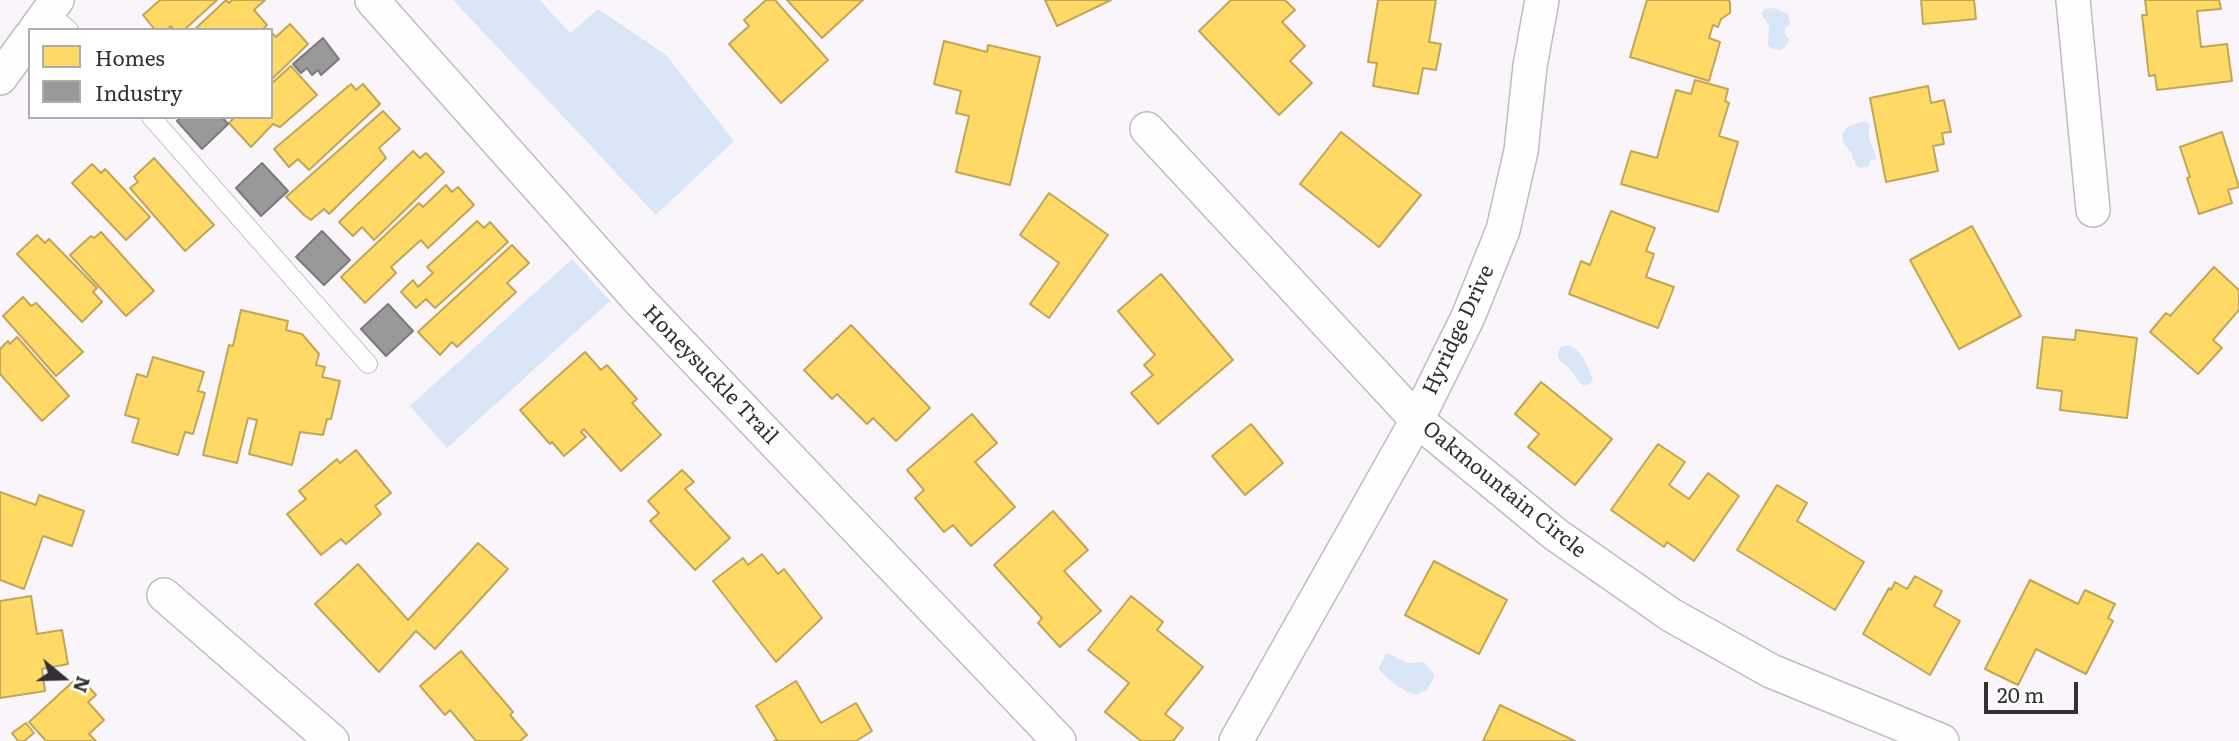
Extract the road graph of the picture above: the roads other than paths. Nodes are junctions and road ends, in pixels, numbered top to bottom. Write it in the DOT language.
graph roads {
  1 [pos="372,0"];
  2 [pos="1542,0"];
  3 [pos="2073,0"];
  4 [pos="28,45"];
  5 [pos="0,78"];
  6 [pos="153,119"];
  7 [pos="1147,129"];
  8 [pos="2093,210"];
  9 [pos="369,364"];
  10 [pos="1417,420"];
  11 [pos="164,595"];
  12 [pos="332,741"];
  13 [pos="1059,741"];
  14 [pos="1236,741"];
  15 [pos="1942,741"];
  1 -- 13 [label="street, Honeysuckle Trail"];
  2 -- 10 [label="street, Hyridge Drive"];
  3 -- 8 [label="street"];
  4 -- 5 [label="street"];
  6 -- 9 [label="lane"];
  7 -- 10 [label="street, Oakmountain Circle"];
  10 -- 14 [label="street, Hyridge Drive"];
  10 -- 15 [label="street, Oakmountain Circle"];
  11 -- 12 [label="street"];
}
